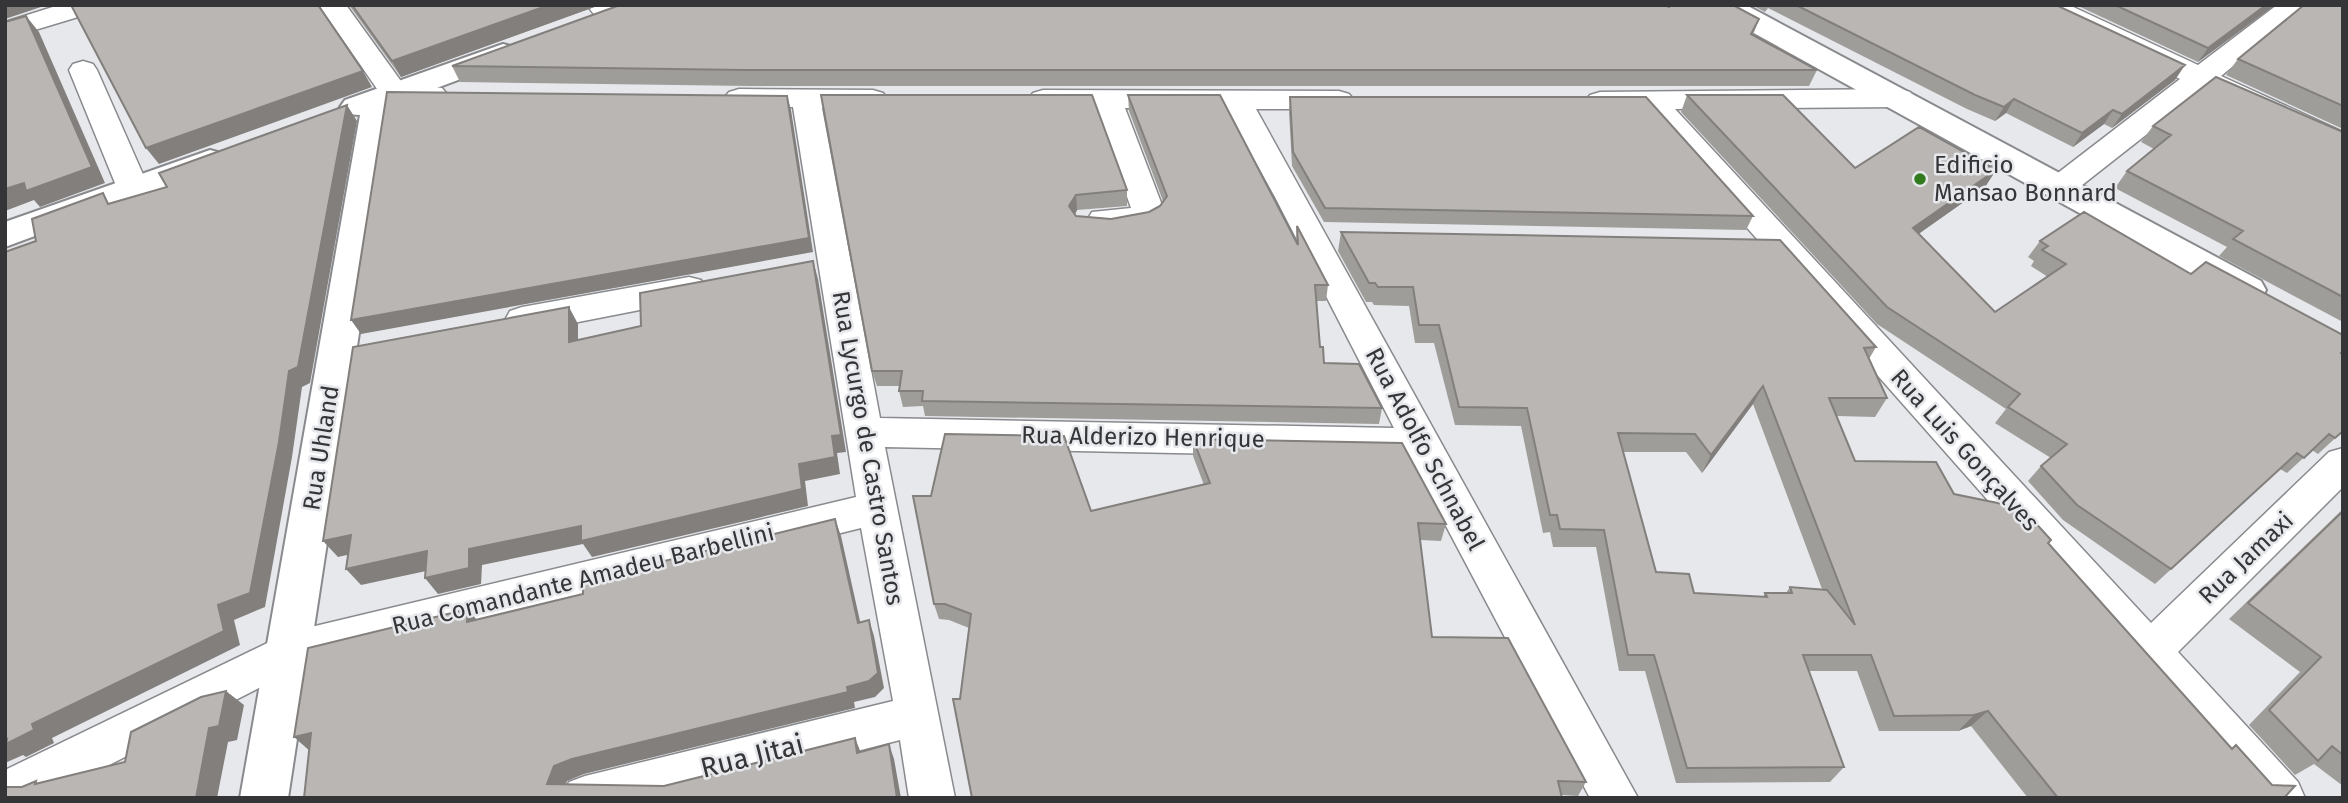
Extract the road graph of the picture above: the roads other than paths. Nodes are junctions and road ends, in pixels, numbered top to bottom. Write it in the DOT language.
graph roads {
  1 [pos="88,5"];
  2 [pos="332,5"];
  3 [pos="1724,5"];
  4 [pos="2046,5"];
  5 [pos="2294,5"];
  6 [pos="5,32"];
  7 [pos="533,43"];
  8 [pos="83,70"];
  9 [pos="2202,78"];
  10 [pos="474,95"];
  11 [pos="386,96"];
  12 [pos="708,98"];
  13 [pos="1900,98"];
  14 [pos="806,99"];
  15 [pos="902,99"];
  16 [pos="1011,99"];
  17 [pos="1107,99"];
  18 [pos="1236,100"];
  19 [pos="1360,100"];
  20 [pos="1568,101"];
  21 [pos="1651,101"];
  22 [pos="327,117"];
  23 [pos="2343,144"];
  24 [pos="237,150"];
  25 [pos="2061,186"];
  26 [pos="133,188"];
  27 [pos="1088,220"];
  28 [pos="5,235"];
  29 [pos="1312,236"];
  30 [pos="1353,237"];
  31 [pos="1738,244"];
  32 [pos="1779,245"];
  33 [pos="713,285"];
  34 [pos="2272,303"];
  35 [pos="497,324"];
  36 [pos="376,347"];
  37 [pos="335,355"];
  38 [pos="865,432"];
  39 [pos="1421,443"];
  40 [pos="2343,463"];
  41 [pos="877,508"];
  42 [pos="290,651"];
  43 [pos="2149,652"];
  44 [pos="918,715"];
  45 [pos="5,794"];
  46 [pos="264,798"];
  47 [pos="585,798"];
  48 [pos="932,798"];
  49 [pos="1615,798"];
  50 [pos="2282,798"];
  1 -- 6 [label="street"];
  2 -- 11 [label="street"];
  3 -- 13 [label="main road"];
  4 -- 9 [label="street"];
  5 -- 9 [label="street"];
  7 -- 11 [label="main road"];
  8 -- 26 [label="street"];
  9 -- 23 [label="street"];
  9 -- 25 [label="street"];
  10 -- 11 [label="street"];
  11 -- 22 [label="main road"];
  11 -- 37 [label="main road, Rua Uhland"];
  12 -- 14 [label="street"];
  13 -- 21 [label="street"];
  13 -- 25 [label="main road"];
  14 -- 15 [label="street"];
  14 -- 38 [label="street, Rua Lycurgo de Castro Santos"];
  16 -- 17 [label="street"];
  17 -- 18 [label="street"];
  17 -- 27 [label="street"];
  18 -- 19 [label="street"];
  18 -- 29 [label="street, Rua Adolfo Schnabel"];
  20 -- 21 [label="street"];
  21 -- 32 [label="street, Rua Luis Gonçalves"];
  24 -- 26 [label="main road"];
  25 -- 34 [label="main road"];
  26 -- 28 [label="main road"];
  29 -- 30 [label="street"];
  29 -- 39 [label="street, Rua Adolfo Schnabel"];
  31 -- 32 [label="street"];
  32 -- 43 [label="street, Rua Luis Gonçalves"];
  33 -- 35 [label="street"];
  36 -- 37 [label="street"];
  37 -- 42 [label="main road, Rua Uhland"];
  38 -- 39 [label="street, Rua Alderizo Henrique"];
  38 -- 41 [label="street, Rua Lycurgo de Castro Santos"];
  39 -- 49 [label="street, Rua Adolfo Schnabel"];
  40 -- 43 [label="street, Rua Jamaxi"];
  41 -- 42 [label="street, Rua Comandante Amadeu Barbellini"];
  41 -- 44 [label="street, Rua Lycurgo de Castro Santos"];
  42 -- 45 [label="street, Rua Comandante Amadeu Barbellini"];
  42 -- 46 [label="main road, Rua Uhland"];
  43 -- 50 [label="street, Rua Luis Gonçalves"];
  44 -- 47 [label="street, Rua Jitai"];
  44 -- 48 [label="street, Rua Lycurgo de Castro Santos"];
}
